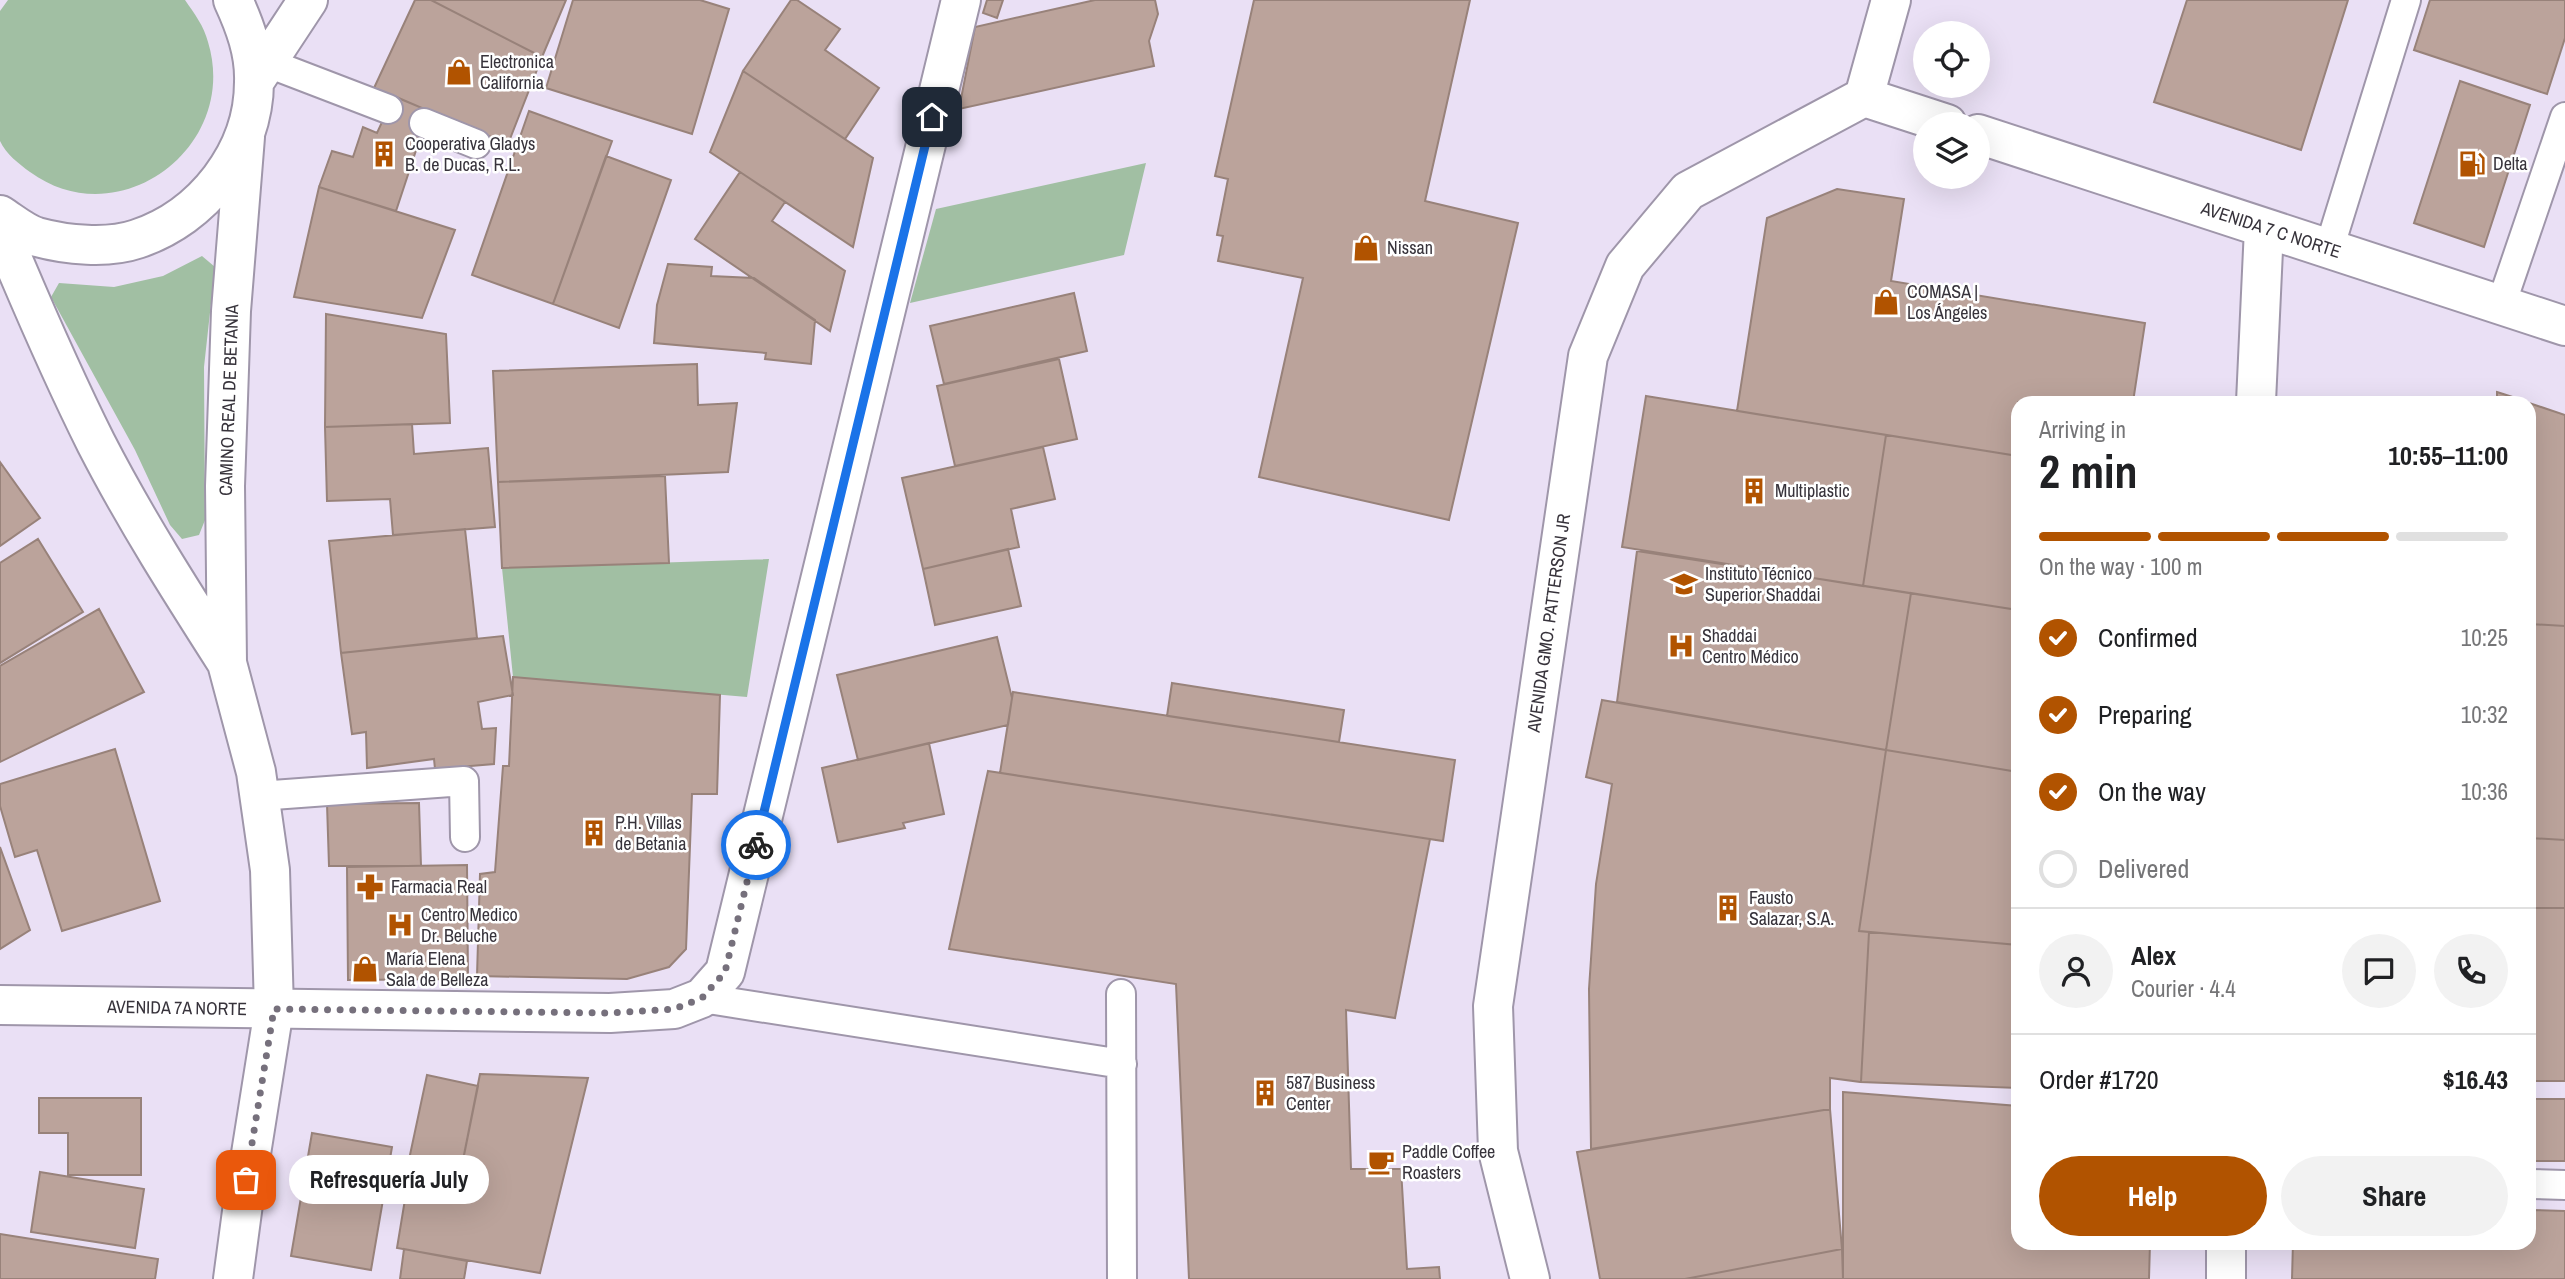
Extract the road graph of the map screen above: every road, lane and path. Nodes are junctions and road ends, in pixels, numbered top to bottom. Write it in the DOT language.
graph roads {
  1 [pos="233,0"];
  2 [pos="308,0"];
  3 [pos="961,0"];
  4 [pos="1891,0"];
  5 [pos="2406,0"];
  6 [pos="261,73"];
  7 [pos="1864,97"];
  8 [pos="388,109"];
  9 [pos="1913,113"];
  10 [pos="2565,117"];
  11 [pos="425,122"];
  12 [pos="245,137"];
  13 [pos="1990,138"];
  14 [pos="476,144"];
  15 [pos="0,215"];
  16 [pos="2264,228"];
  17 [pos="0,229"];
  18 [pos="2329,249"];
  19 [pos="2501,305"];
  20 [pos="2565,326"];
  21 [pos="2256,396"];
  22 [pos="227,663"];
  23 [pos="259,796"];
  24 [pos="465,837"];
  25 [pos="1121,994"];
  26 [pos="702,998"];
  27 [pos="0,1005"];
  28 [pos="274,1009"];
  29 [pos="1122,1064"];
  30 [pos="2536,1184"];
  31 [pos="2565,1185"];
  32 [pos="2226,1250"];
  33 [pos="233,1279"];
  34 [pos="1122,1279"];
  35 [pos="1530,1279"];
  36 [pos="2225,1279"];
  1 -- 6 [label="street"];
  2 -- 6 [label="street"];
  3 -- 26 [label="street, AVENIDA 7A NORTE"];
  4 -- 7 [label="street"];
  5 -- 18 [label="lane"];
  6 -- 8 [label="lane"];
  6 -- 12 [label="street, CAMINO REAL DE BETANIA"];
  7 -- 9 [label="street"];
  7 -- 35 [label="street, AVENIDA GMO. PATTERSON JR"];
  10 -- 19 [label="lane"];
  11 -- 14 [label="lane"];
  12 -- 15 [label="street"];
  12 -- 22 [label="street, CAMINO REAL DE BETANIA"];
  13 -- 16 [label="street, AVENIDA 7 C NORTE"];
  16 -- 18 [label="street, AVENIDA 7 C NORTE"];
  16 -- 21 [label="street"];
  17 -- 22 [label="street, CAMINO REAL DE BETANIA"];
  18 -- 19 [label="street, AVENIDA 7 C NORTE"];
  19 -- 20 [label="street, AVENIDA 7 C NORTE"];
  22 -- 23 [label="street, CAMINO REAL DE BETANIA"];
  23 -- 24 [label="lane"];
  23 -- 28 [label="street, CAMINO REAL DE BETANIA"];
  25 -- 29 [label="lane"];
  26 -- 28 [label="street, AVENIDA 7A NORTE"];
  26 -- 29 [label="lane"];
  27 -- 28 [label="street, AVENIDA 7A NORTE"];
  28 -- 33 [label="street, CAMINO REAL DE BETANIA"];
  29 -- 34 [label="lane"];
  30 -- 31 [label="lane"];
  32 -- 36 [label="street"];
}
